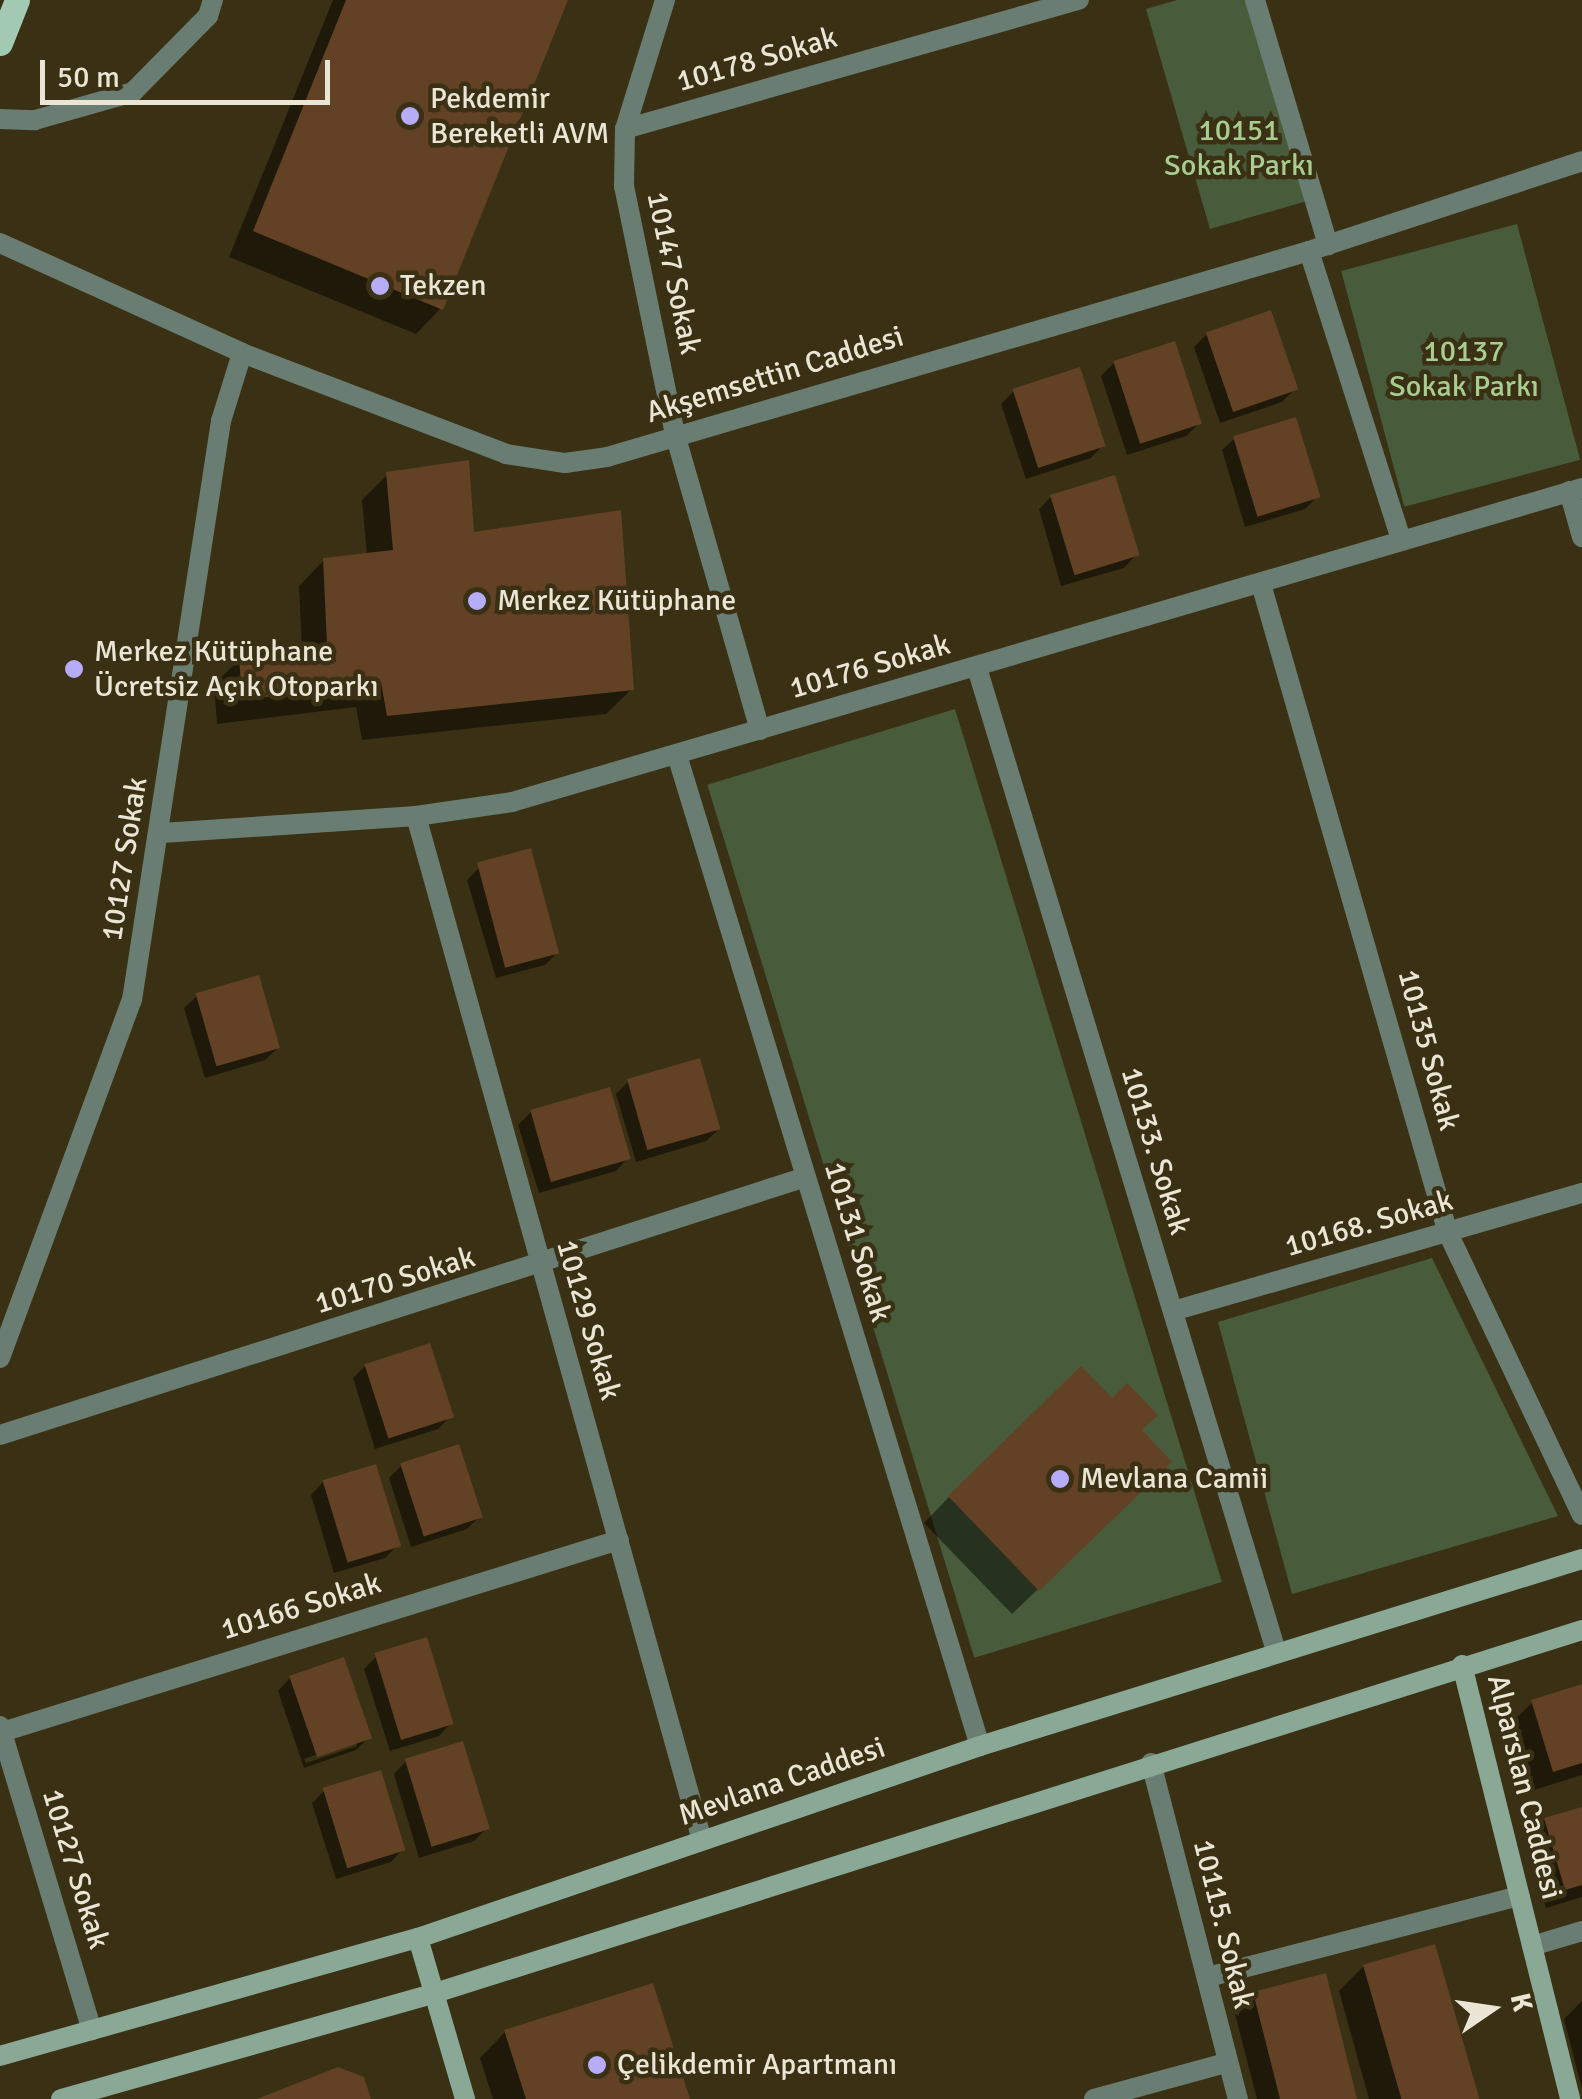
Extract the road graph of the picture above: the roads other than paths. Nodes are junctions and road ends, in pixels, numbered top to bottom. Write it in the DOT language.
graph roads {
  1 [pos="17,0"];
  2 [pos="213,0"];
  3 [pos="665,0"];
  4 [pos="1079,0"];
  5 [pos="1255,0"];
  6 [pos="0,42"];
  7 [pos="0,119"];
  8 [pos="626,128"];
  9 [pos="1582,161"];
  10 [pos="0,242"];
  11 [pos="1319,248"];
  12 [pos="242,353"];
  13 [pos="675,434"];
  14 [pos="1576,489"];
  15 [pos="1582,537"];
  16 [pos="1401,540"];
  17 [pos="1261,584"];
  18 [pos="977,668"];
  19 [pos="760,730"];
  20 [pos="677,756"];
  21 [pos="416,816"];
  22 [pos="162,834"];
  23 [pos="806,1177"];
  24 [pos="1582,1193"];
  25 [pos="1448,1233"];
  26 [pos="542,1267"];
  27 [pos="1173,1311"];
  28 [pos="6,1324"];
  29 [pos="0,1358"];
  30 [pos="0,1435"];
  31 [pos="1582,1515"];
  32 [pos="618,1540"];
  33 [pos="1582,1559"];
  34 [pos="1582,1630"];
  35 [pos="1276,1651"];
  36 [pos="1462,1665"];
  37 [pos="1,1729"];
  38 [pos="980,1746"];
  39 [pos="1151,1762"];
  40 [pos="702,1840"];
  41 [pos="1520,1896"];
  42 [pos="1582,1931"];
  43 [pos="418,1938"];
  44 [pos="1532,1946"];
  45 [pos="1208,1978"];
  46 [pos="435,1993"];
  47 [pos="92,2030"];
  48 [pos="0,2056"];
  49 [pos="1226,2063"];
  50 [pos="61,2099"];
  51 [pos="465,2099"];
  52 [pos="1094,2099"];
  53 [pos="1238,2099"];
  54 [pos="1570,2099"];
  1 -- 6 [label="main road"];
  2 -- 7 [label="street"];
  3 -- 8 [label="street, 10147 Sokak"];
  4 -- 8 [label="street, 10178 Sokak"];
  5 -- 11 [label="street"];
  8 -- 13 [label="street, 10147 Sokak"];
  9 -- 11 [label="street, Akşemsettin Caddesi"];
  10 -- 12 [label="street, Akşemsettin Caddesi"];
  11 -- 13 [label="street, Akşemsettin Caddesi"];
  11 -- 16 [label="street"];
  12 -- 13 [label="street, Akşemsettin Caddesi"];
  12 -- 22 [label="street, 10127 Sokak"];
  13 -- 19 [label="street, 10147 Sokak"];
  14 -- 15 [label="street"];
  14 -- 16 [label="street, 10176 Sokak"];
  16 -- 17 [label="street, 10176 Sokak"];
  17 -- 18 [label="street, 10176 Sokak"];
  17 -- 25 [label="street, 10135 Sokak"];
  18 -- 19 [label="street, 10176 Sokak"];
  18 -- 27 [label="street, 10133. Sokak"];
  19 -- 20 [label="street, 10176 Sokak"];
  20 -- 21 [label="street, 10176 Sokak"];
  20 -- 23 [label="street, 10131 Sokak"];
  21 -- 22 [label="street, 10176 Sokak"];
  21 -- 26 [label="street, 10129 Sokak"];
  22 -- 28 [label="street, 10127 Sokak"];
  23 -- 26 [label="street, 10170 Sokak"];
  23 -- 38 [label="street, 10131 Sokak"];
  24 -- 25 [label="street, 10168. Sokak"];
  25 -- 27 [label="street, 10168. Sokak"];
  25 -- 31 [label="street, 10135 Sokak"];
  26 -- 30 [label="street, 10170 Sokak"];
  26 -- 32 [label="street, 10129 Sokak"];
  27 -- 35 [label="street, 10133. Sokak"];
  28 -- 29 [label="street, 10127 Sokak"];
  32 -- 37 [label="street, 10166 Sokak"];
  32 -- 40 [label="street, 10129 Sokak"];
  33 -- 35 [label="street, Mevlana Caddesi"];
  34 -- 36 [label="street"];
  35 -- 38 [label="street, Mevlana Caddesi"];
  36 -- 39 [label="street"];
  36 -- 41 [label="street, Alparslan Caddesi"];
  37 -- 47 [label="street, 10127 Sokak"];
  38 -- 40 [label="street, Mevlana Caddesi"];
  39 -- 45 [label="street, 10115. Sokak"];
  39 -- 46 [label="street"];
  40 -- 43 [label="street, Mevlana Caddesi"];
  41 -- 44 [label="street, Alparslan Caddesi"];
  41 -- 45 [label="street"];
  42 -- 44 [label="street"];
  43 -- 46 [label="street"];
  43 -- 47 [label="street, Mevlana Caddesi"];
  44 -- 54 [label="street, Alparslan Caddesi"];
  45 -- 49 [label="street, 10115. Sokak"];
  46 -- 50 [label="street"];
  46 -- 51 [label="street"];
  47 -- 48 [label="street, Mevlana Caddesi"];
  49 -- 52 [label="street"];
  49 -- 53 [label="street, 10115. Sokak"];
}
